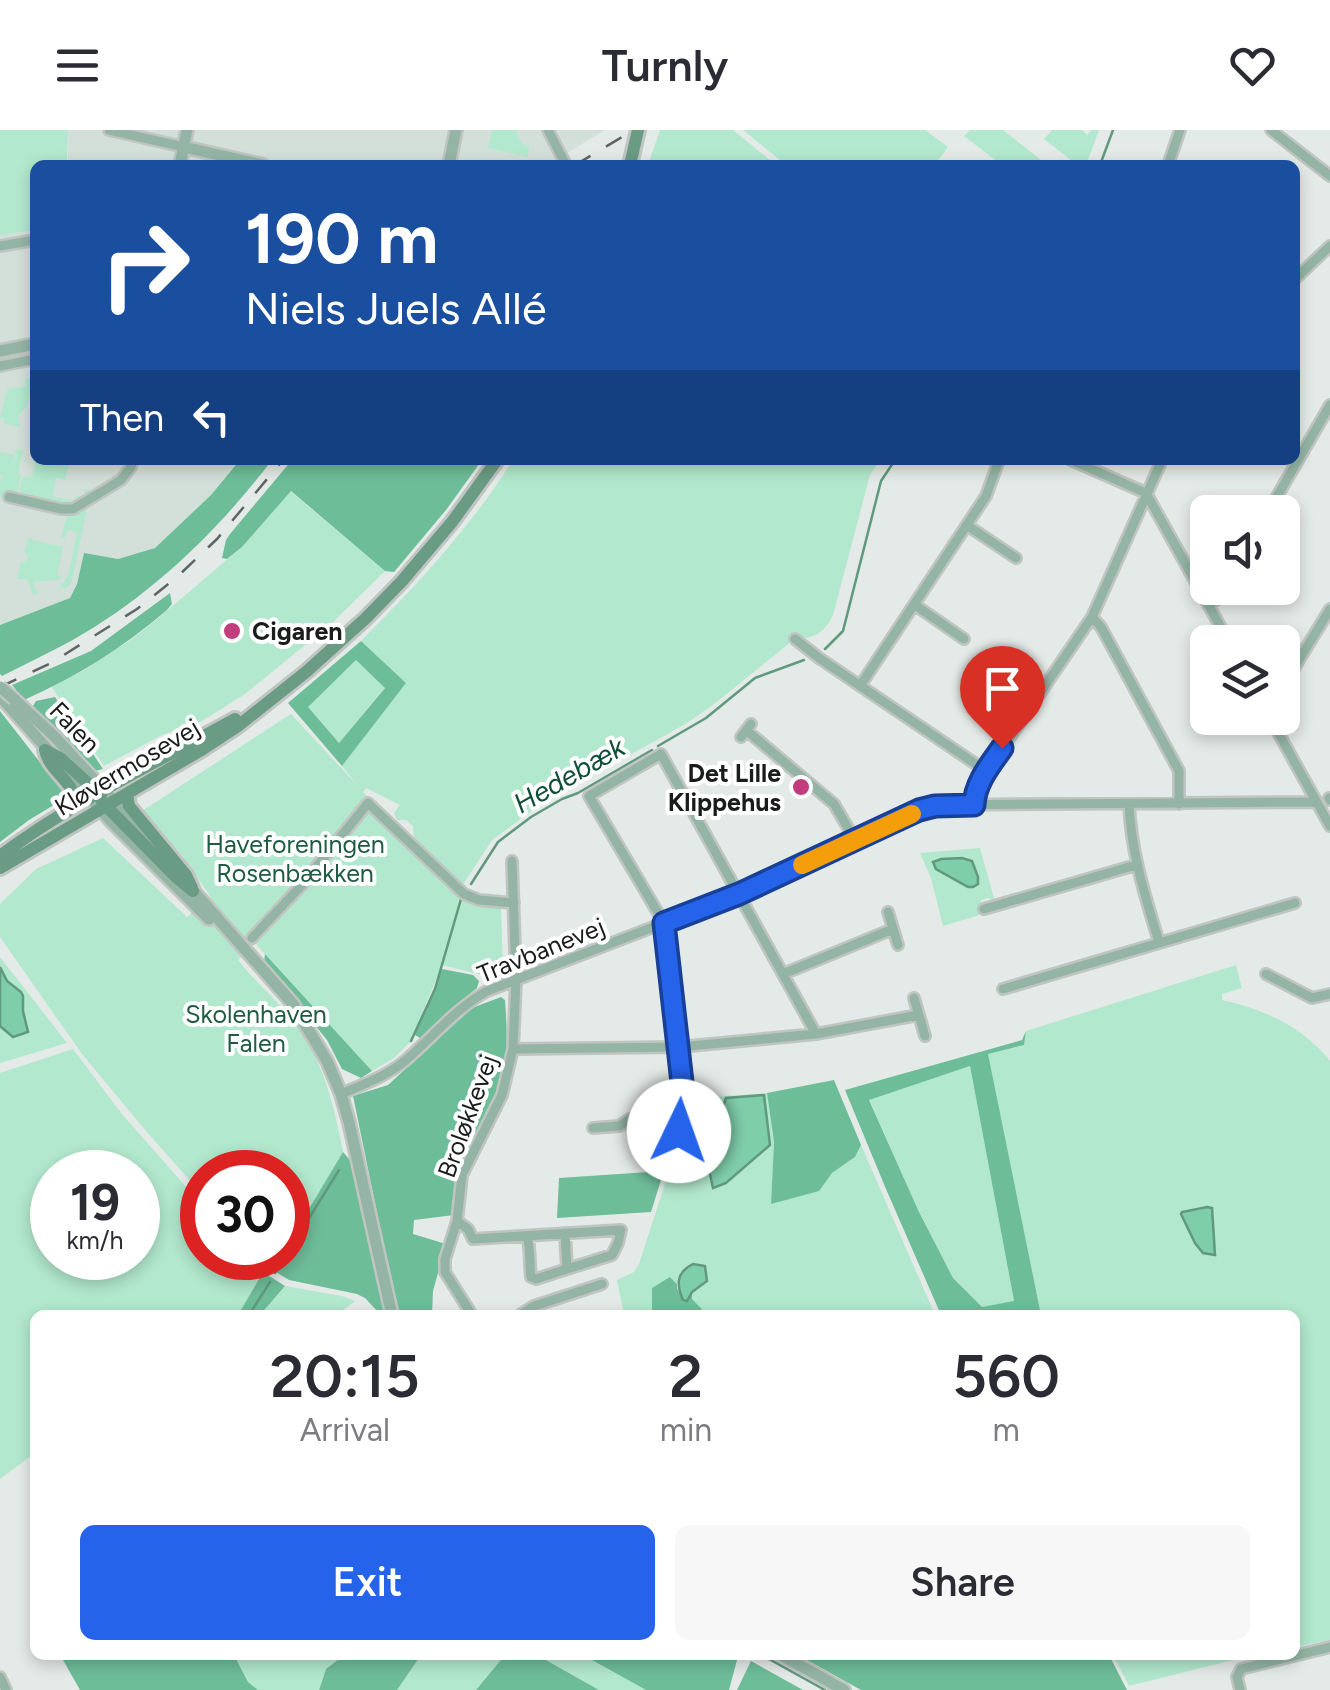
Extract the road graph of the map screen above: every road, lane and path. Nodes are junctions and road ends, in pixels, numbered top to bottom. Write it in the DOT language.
graph roads {
  1 [pos="113,130"];
  2 [pos="188,130"];
  3 [pos="456,130"];
  4 [pos="548,130"];
  5 [pos="638,130"];
  6 [pos="1180,130"];
  7 [pos="1271,130"];
  8 [pos="1283,134"];
  9 [pos="184,147"];
  10 [pos="181,160"];
  11 [pos="241,160"];
  12 [pos="450,160"];
  13 [pos="563,160"];
  14 [pos="631,160"];
  15 [pos="1170,160"];
  16 [pos="1330,176"];
  17 [pos="30,241"];
  18 [pos="0,246"];
  19 [pos="1330,246"];
  20 [pos="1300,275"];
  21 [pos="30,345"];
  22 [pos="0,352"];
  23 [pos="30,360"];
  24 [pos="0,366"];
  25 [pos="1330,405"];
  26 [pos="1300,457"];
  27 [pos="132,465"];
  28 [pos="493,465"];
  29 [pos="997,465"];
  30 [pos="1082,465"];
  31 [pos="1160,465"];
  32 [pos="1295,465"];
  33 [pos="1146,493"];
  34 [pos="1278,495"];
  35 [pos="8,497"];
  36 [pos="968,526"];
  37 [pos="1016,558"];
  38 [pos="915,605"];
  39 [pos="1208,606"];
  40 [pos="1330,610"];
  41 [pos="1092,616"];
  42 [pos="1219,625"];
  43 [pos="794,639"];
  44 [pos="964,639"];
  45 [pos="1300,658"];
  46 [pos="860,686"];
  47 [pos="0,687"];
  48 [pos="272,698"];
  49 [pos="7,700"];
  50 [pos="746,730"];
  51 [pos="207,734"];
  52 [pos="1279,735"];
  53 [pos="46,750"];
  54 [pos="986,771"];
  55 [pos="980,782"];
  56 [pos="1330,798"];
  57 [pos="104,799"];
  58 [pos="1129,804"];
  59 [pos="1179,804"];
  60 [pos="1318,804"];
  61 [pos="958,805"];
  62 [pos="974,805"];
  63 [pos="75,806"];
  64 [pos="1330,826"];
  65 [pos="855,840"];
  66 [pos="28,851"];
  67 [pos="0,856"];
  68 [pos="512,861"];
  69 [pos="1136,865"];
  70 [pos="0,868"];
  71 [pos="193,890"];
  72 [pos="739,894"];
  73 [pos="514,902"];
  74 [pos="1295,903"];
  75 [pos="984,908"];
  76 [pos="888,912"];
  77 [pos="664,923"];
  78 [pos="893,929"];
  79 [pos="252,938"];
  80 [pos="1158,942"];
  81 [pos="898,945"];
  82 [pos="784,974"];
  83 [pos="1266,974"];
  84 [pos="516,980"];
  85 [pos="1004,989"];
  86 [pos="1330,994"];
  87 [pos="914,998"];
  88 [pos="918,1015"];
  89 [pos="308,1030"];
  90 [pos="816,1034"];
  91 [pos="925,1036"];
  92 [pos="679,1047"];
  93 [pos="513,1049"];
  94 [pos="341,1094"];
  95 [pos="682,1116"];
  96 [pos="593,1128"];
  97 [pos="679,1131"];
  98 [pos="457,1221"];
  99 [pos="565,1234"];
  100 [pos="527,1236"];
  101 [pos="567,1269"];
  102 [pos="602,1284"];
  103 [pos="391,1310"];
  104 [pos="469,1310"];
  105 [pos="528,1310"];
  106 [pos="1330,1647"];
  107 [pos="1300,1654"];
  108 [pos="790,1660"];
  109 [pos="1277,1660"];
  110 [pos="0,1677"];
  111 [pos="6,1690"];
  112 [pos="844,1690"];
  113 [pos="1240,1690"];
  1 -- 9 [label="street"];
  2 -- 9 [label="street"];
  3 -- 12 [label="street"];
  4 -- 13 [label="street"];
  5 -- 14 [label="main road"];
  6 -- 15 [label="street"];
  7 -- 8 [label="street"];
  8 -- 16 [label="street"];
  9 -- 10 [label="street"];
  9 -- 11 [label="street"];
  17 -- 18 [label="street"];
  19 -- 20 [label="street"];
  21 -- 22 [label="street"];
  23 -- 24 [label="street"];
  25 -- 26 [label="street"];
  27 -- 35 [label="street"];
  28 -- 48 [label="main road, Kløvermosevej"];
  29 -- 36 [label="street"];
  30 -- 33 [label="street"];
  31 -- 33 [label="street"];
  32 -- 34 [label="street"];
  33 -- 39 [label="street"];
  33 -- 41 [label="street"];
  36 -- 37 [label="street"];
  36 -- 38 [label="street"];
  38 -- 44 [label="street"];
  38 -- 46 [label="street"];
  39 -- 42 [label="street"];
  40 -- 45 [label="street"];
  41 -- 54 [label="street"];
  41 -- 59 [label="street"];
  43 -- 46 [label="street"];
  46 -- 54 [label="street"];
  47 -- 49 [label="street, Falen, bridge"];
  48 -- 51 [label="main road, Kløvermosevej"];
  48 -- 57 [label="main road, Kløvermosevej"];
  49 -- 53 [label="street, Falen"];
  49 -- 57 [label="street, Falen"];
  50 -- 65 [label="street"];
  51 -- 57 [label="main road"];
  51 -- 57 [label="main road"];
  52 -- 60 [label="street"];
  53 -- 57 [label="main road"];
  53 -- 63 [label="main road"];
  54 -- 55 [label="street"];
  55 -- 61 [label="street"];
  55 -- 62 [label="street"];
  56 -- 60 [label="street"];
  57 -- 63 [label="main road, Kløvermosevej"];
  57 -- 66 [label="main road"];
  57 -- 66 [label="main road"];
  57 -- 71 [label="main road"];
  57 -- 71 [label="main road"];
  57 -- 89 [label="street, Falen"];
  58 -- 59 [label="street, Travbanevej"];
  58 -- 62 [label="street, Travbanevej"];
  58 -- 69 [label="street"];
  59 -- 60 [label="street, Travbanevej"];
  60 -- 64 [label="street"];
  61 -- 62 [label="street, Travbanevej"];
  61 -- 65 [label="street, Travbanevej"];
  63 -- 67 [label="main road, Kløvermosevej"];
  65 -- 72 [label="street, Travbanevej"];
  66 -- 70 [label="main road"];
  68 -- 73 [label="street, Broløkkevej"];
  69 -- 75 [label="street"];
  69 -- 80 [label="street"];
  71 -- 89 [label="street, Falen"];
  72 -- 77 [label="street, Travbanevej"];
  72 -- 77 [label="street"];
  72 -- 82 [label="street"];
  73 -- 79 [label="street"];
  73 -- 84 [label="street, Broløkkevej"];
  74 -- 80 [label="street"];
  76 -- 78 [label="street"];
  77 -- 84 [label="street, Travbanevej"];
  77 -- 92 [label="street"];
  78 -- 81 [label="street"];
  78 -- 82 [label="street"];
  80 -- 85 [label="street"];
  82 -- 90 [label="street"];
  83 -- 86 [label="street"];
  84 -- 93 [label="street, Broløkkevej"];
  84 -- 94 [label="street, Travbanevej"];
  87 -- 88 [label="street"];
  88 -- 90 [label="street"];
  88 -- 91 [label="street"];
  89 -- 94 [label="street, Falen"];
  90 -- 92 [label="street"];
  92 -- 93 [label="street"];
  92 -- 95 [label="street"];
  93 -- 98 [label="street, Broløkkevej"];
  94 -- 103 [label="street, Falen"];
  95 -- 96 [label="street"];
  95 -- 97 [label="street"];
  98 -- 100 [label="street"];
  98 -- 104 [label="street, Broløkkevej"];
  99 -- 100 [label="street"];
  99 -- 101 [label="street"];
  99 -- 101 [label="street"];
  100 -- 101 [label="street"];
  102 -- 105 [label="street"];
  106 -- 107 [label="street"];
  108 -- 112 [label="street"];
  109 -- 113 [label="street"];
  110 -- 111 [label="street"];
}
